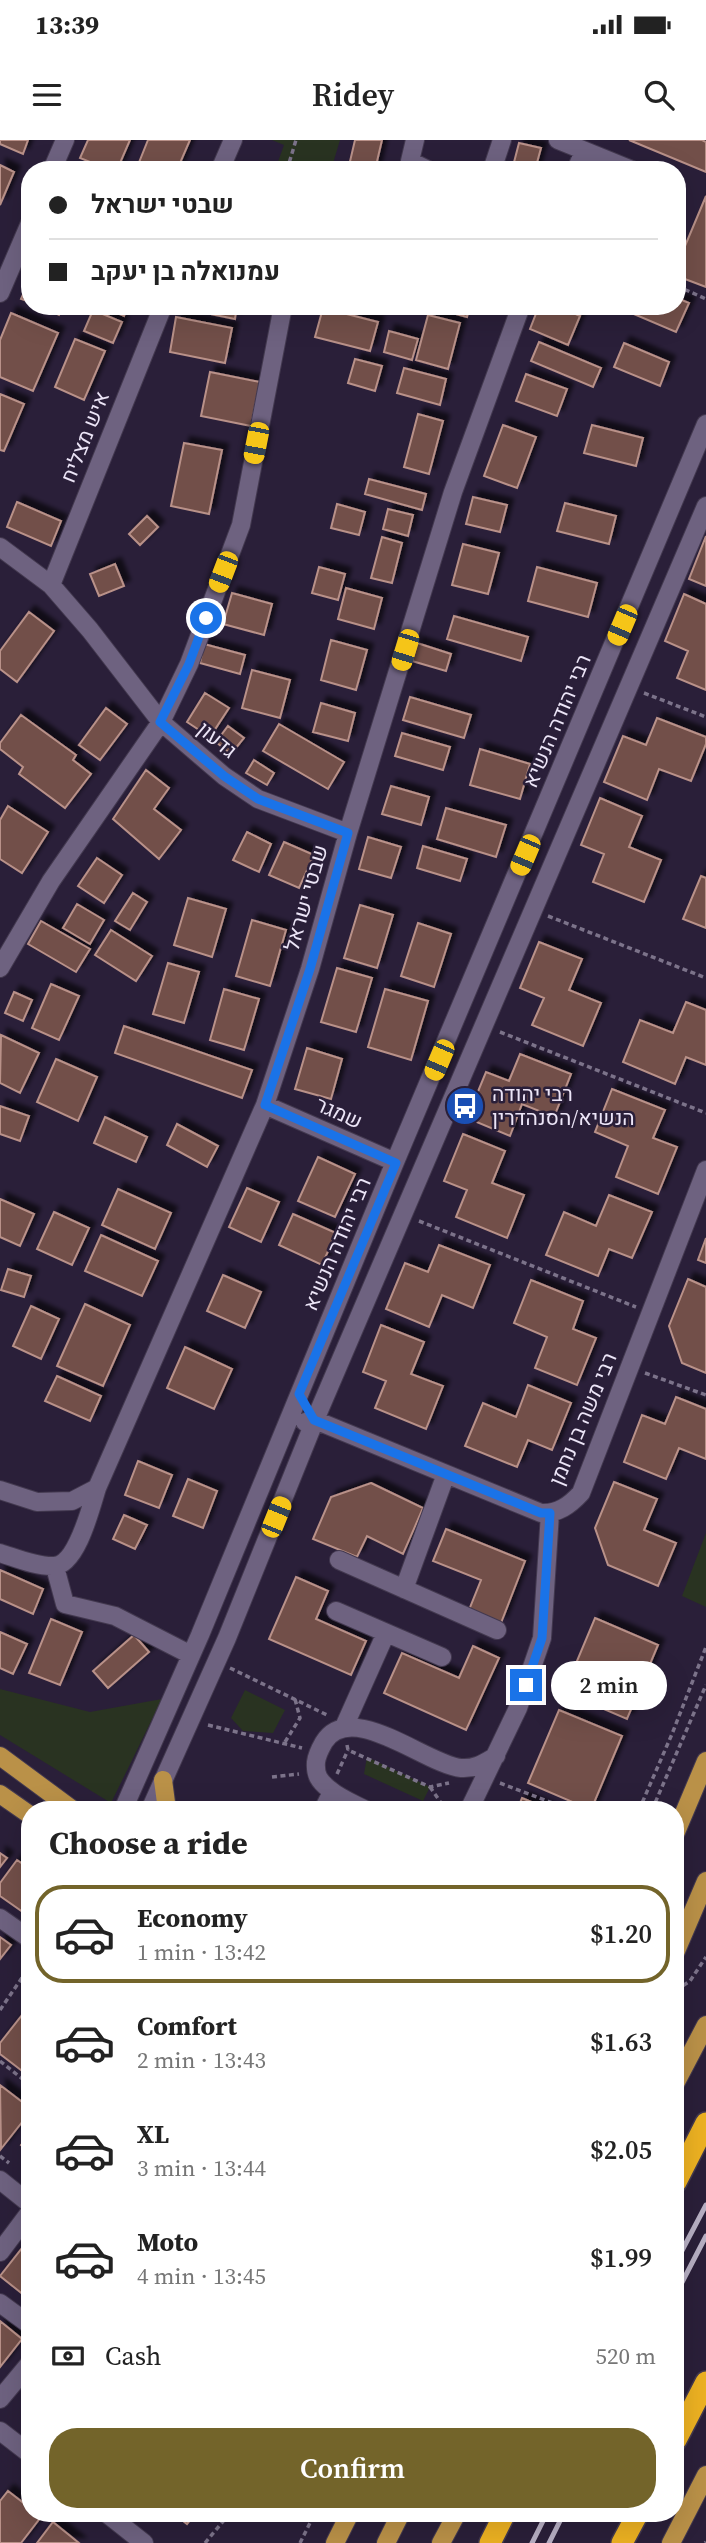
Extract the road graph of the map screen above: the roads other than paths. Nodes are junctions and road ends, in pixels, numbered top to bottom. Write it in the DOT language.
graph roads {
  1 [pos="65,140"];
  2 [pos="233,140"];
  3 [pos="415,140"];
  4 [pos="502,140"];
  5 [pos="558,140"];
  6 [pos="584,151"];
  7 [pos="56,161"];
  8 [pos="224,161"];
  9 [pos="410,161"];
  10 [pos="495,161"];
  11 [pos="580,161"];
  12 [pos="609,161"];
  13 [pos="21,236"];
  14 [pos="8,254"];
  15 [pos="0,293"];
  16 [pos="159,315"];
  17 [pos="281,315"];
  18 [pos="519,315"];
  19 [pos="706,424"];
  20 [pos="706,506"];
  21 [pos="0,547"];
  22 [pos="51,585"];
  23 [pos="160,722"];
  24 [pos="348,833"];
  25 [pos="0,968"];
  26 [pos="265,1105"];
  27 [pos="396,1163"];
  28 [pos="706,1170"];
  29 [pos="299,1394"];
  30 [pos="314,1420"];
  31 [pos="287,1425"];
  32 [pos="446,1474"];
  33 [pos="97,1488"];
  34 [pos="0,1490"];
  35 [pos="550,1513"];
  36 [pos="0,1553"];
  37 [pos="339,1560"];
  38 [pos="55,1567"];
  39 [pos="404,1589"];
  40 [pos="336,1611"];
  41 [pos="498,1630"];
  42 [pos="386,1633"];
  43 [pos="191,1656"];
  44 [pos="442,1657"];
  45 [pos="344,1727"];
  46 [pos="0,1756"];
  47 [pos="496,1756"];
  48 [pos="706,1761"];
  49 [pos="471,1775"];
  50 [pos="163,1780"];
  51 [pos="331,1791"];
  52 [pos="0,1794"];
  53 [pos="61,1801"];
  54 [pos="127,1801"];
  55 [pos="154,1801"];
  56 [pos="166,1801"];
  57 [pos="327,1801"];
  58 [pos="349,1801"];
  59 [pos="471,1801"];
  60 [pos="21,1809"];
  61 [pos="684,1813"];
  62 [pos="706,1881"];
  63 [pos="0,1917"];
  64 [pos="21,1932"];
  65 [pos="684,1932"];
  66 [pos="706,2025"];
  67 [pos="684,2067"];
  68 [pos="706,2123"];
  69 [pos="684,2166"];
  70 [pos="0,2180"];
  71 [pos="21,2197"];
  72 [pos="21,2224"];
  73 [pos="0,2252"];
  74 [pos="0,2302"];
  75 [pos="21,2318"];
  76 [pos="21,2374"];
  77 [pos="706,2382"];
  78 [pos="0,2399"];
  79 [pos="684,2425"];
  80 [pos="0,2431"];
  81 [pos="21,2447"];
  82 [pos="706,2475"];
  83 [pos="684,2518"];
  84 [pos="117,2522"];
  85 [pos="346,2522"];
  86 [pos="396,2522"];
  87 [pos="452,2522"];
  88 [pos="500,2522"];
  89 [pos="633,2522"];
  90 [pos="682,2522"];
  91 [pos="144,2543"];
  92 [pos="335,2543"];
  93 [pos="386,2543"];
  94 [pos="441,2543"];
  95 [pos="489,2543"];
  96 [pos="622,2543"];
  97 [pos="671,2543"];
  1 -- 7 [label="street"];
  2 -- 8 [label="street"];
  3 -- 9 [label="street"];
  4 -- 10 [label="street"];
  5 -- 6 [label="street"];
  6 -- 11 [label="street"];
  6 -- 12 [label="street"];
  13 -- 14 [label="street"];
  14 -- 15 [label="street"];
  16 -- 22 [label="street, איש מצליח"];
  17 -- 23 [label="street"];
  18 -- 24 [label="street, שבטי ישראל"];
  19 -- 27 [label="street, רבי יהודה הנשיא"];
  20 -- 30 [label="street"];
  21 -- 22 [label="street, גדעון"];
  22 -- 23 [label="street, גדעון"];
  23 -- 24 [label="street, גדעון"];
  23 -- 25 [label="street"];
  24 -- 26 [label="street, שבטי ישראל"];
  26 -- 27 [label="street, שמגר"];
  26 -- 33 [label="street, שבטי ישראל"];
  27 -- 29 [label="street, רבי יהודה הנשיא"];
  28 -- 35 [label="street, רבי משה בן נחמן"];
  29 -- 30 [label="street"];
  29 -- 31 [label="street, רבי יהודה הנשיא"];
  30 -- 31 [label="street"];
  30 -- 32 [label="street, רבי משה בן נחמן"];
  30 -- 50 [label="street"];
  31 -- 43 [label="street, רבי יהודה הנשיא"];
  32 -- 35 [label="street, רבי משה בן נחמן"];
  32 -- 39 [label="street"];
  33 -- 34 [label="street"];
  33 -- 38 [label="street, שבטי ישראל"];
  35 -- 47 [label="street"];
  36 -- 38 [label="street"];
  37 -- 39 [label="street"];
  38 -- 43 [label="street"];
  39 -- 41 [label="street"];
  40 -- 42 [label="street"];
  42 -- 44 [label="street"];
  42 -- 45 [label="street"];
  43 -- 54 [label="street, רבי יהודה הנשיא"];
  45 -- 49 [label="street"];
  45 -- 51 [label="street"];
  46 -- 53 [label="main road"];
  47 -- 49 [label="street"];
  47 -- 49 [label="street"];
  48 -- 61 [label="main road"];
  49 -- 59 [label="street"];
  50 -- 55 [label="street"];
  50 -- 56 [label="main road"];
  51 -- 57 [label="street"];
  51 -- 58 [label="street"];
  52 -- 60 [label="main road"];
  62 -- 65 [label="main road"];
  63 -- 64 [label="street"];
  66 -- 67 [label="main road"];
  68 -- 69 [label="highway"];
  70 -- 71 [label="street"];
  72 -- 73 [label="street"];
  74 -- 75 [label="street"];
  76 -- 78 [label="street"];
  77 -- 79 [label="highway"];
  80 -- 81 [label="street"];
  82 -- 83 [label="main road"];
  84 -- 91 [label="street"];
  85 -- 92 [label="main road"];
  86 -- 93 [label="main road"];
  87 -- 94 [label="main road"];
  88 -- 95 [label="highway"];
  89 -- 96 [label="highway"];
  90 -- 97 [label="main road"];
}
